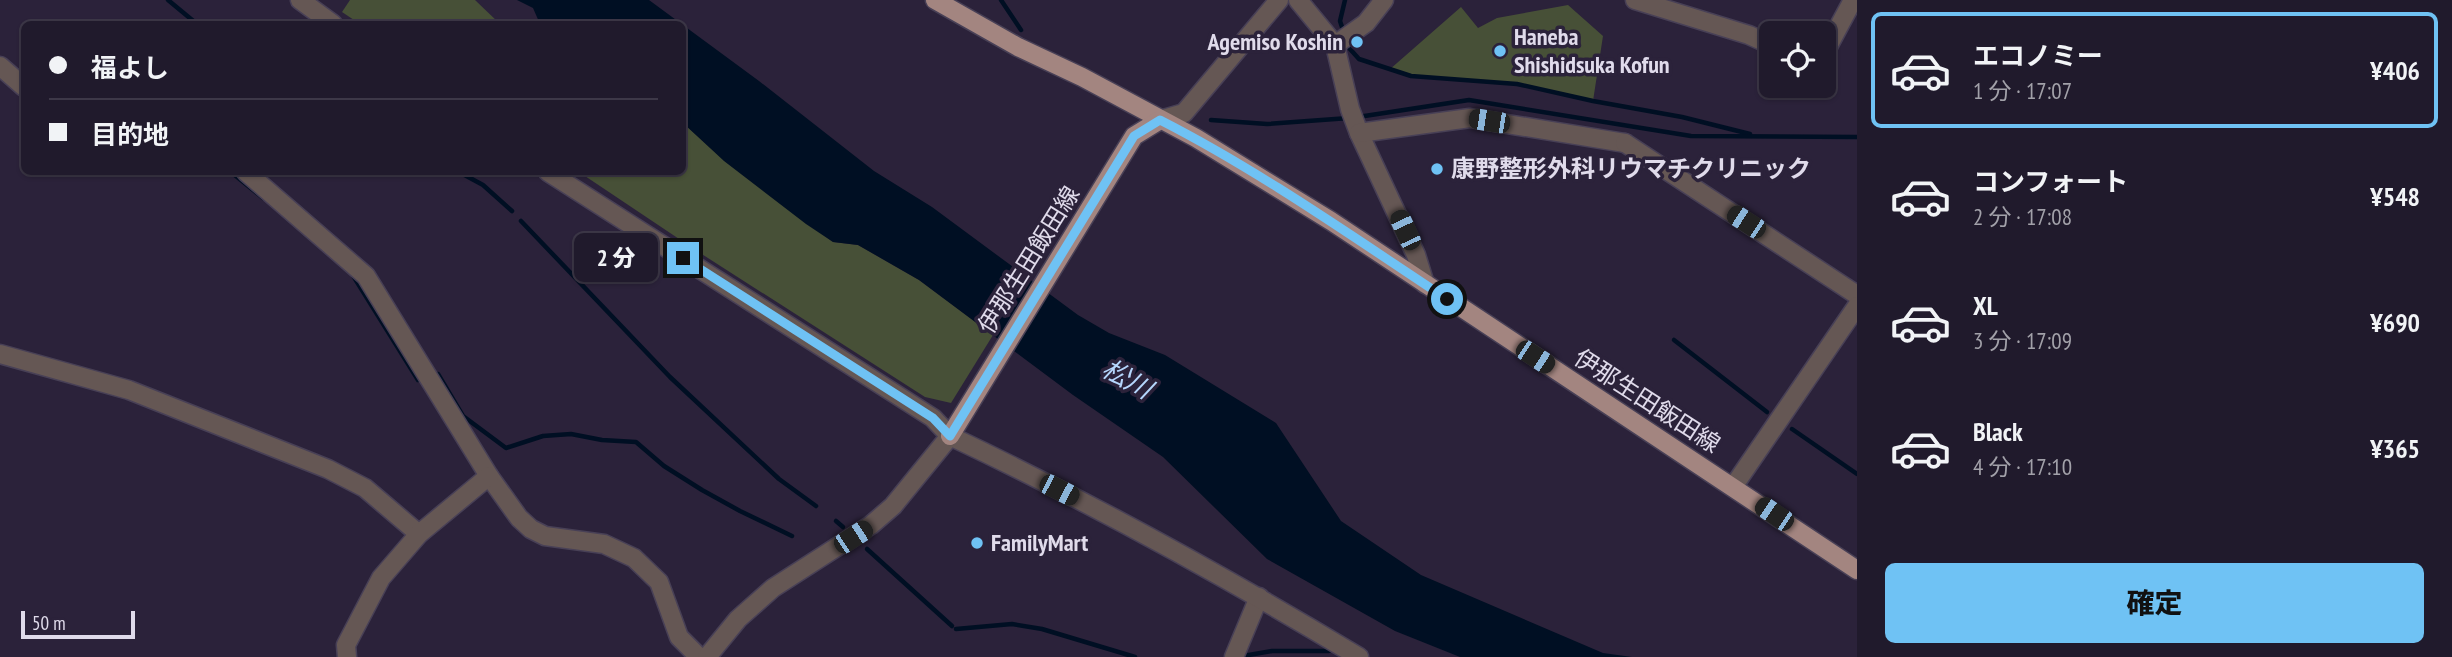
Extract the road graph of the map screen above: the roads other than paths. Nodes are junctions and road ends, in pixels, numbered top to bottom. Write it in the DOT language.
graph roads {
  1 [pos="300,0"];
  2 [pos="935,0"];
  3 [pos="1279,0"];
  4 [pos="1298,0"];
  5 [pos="1384,0"];
  6 [pos="1635,0"];
  7 [pos="1853,0"];
  8 [pos="329,21"];
  9 [pos="1836,32"];
  10 [pos="1759,39"];
  11 [pos="1342,40"];
  12 [pos="2,75"];
  13 [pos="21,85"];
  14 [pos="1160,120"];
  15 [pos="1358,130"];
  16 [pos="249,175"];
  17 [pos="553,175"];
  18 [pos="1424,284"];
  19 [pos="1857,295"];
  20 [pos="1857,306"];
  21 [pos="0,354"];
  22 [pos="950,436"];
  23 [pos="489,476"];
  24 [pos="1733,487"];
  25 [pos="419,534"];
  26 [pos="1857,570"];
  27 [pos="1259,597"];
  28 [pos="347,657"];
  29 [pos="699,657"];
  30 [pos="707,657"];
  31 [pos="1234,657"];
  32 [pos="1359,657"];
  1 -- 8 [label="street"];
  2 -- 14 [label="main road, 伊那生田飯田線"];
  3 -- 14 [label="street"];
  4 -- 11 [label="street"];
  5 -- 11 [label="street"];
  6 -- 10 [label="street"];
  7 -- 9 [label="street"];
  11 -- 15 [label="street"];
  12 -- 13 [label="street"];
  14 -- 18 [label="main road, 伊那生田飯田線"];
  14 -- 22 [label="main road, 伊那生田飯田線"];
  15 -- 18 [label="street"];
  15 -- 19 [label="street"];
  16 -- 23 [label="street"];
  17 -- 22 [label="street"];
  18 -- 24 [label="main road, 伊那生田飯田線"];
  20 -- 24 [label="street"];
  21 -- 25 [label="street"];
  22 -- 27 [label="street"];
  22 -- 30 [label="street"];
  23 -- 25 [label="street"];
  23 -- 29 [label="street"];
  24 -- 26 [label="main road, 伊那生田飯田線"];
  25 -- 28 [label="street"];
  27 -- 31 [label="street"];
  27 -- 32 [label="street"];
}
